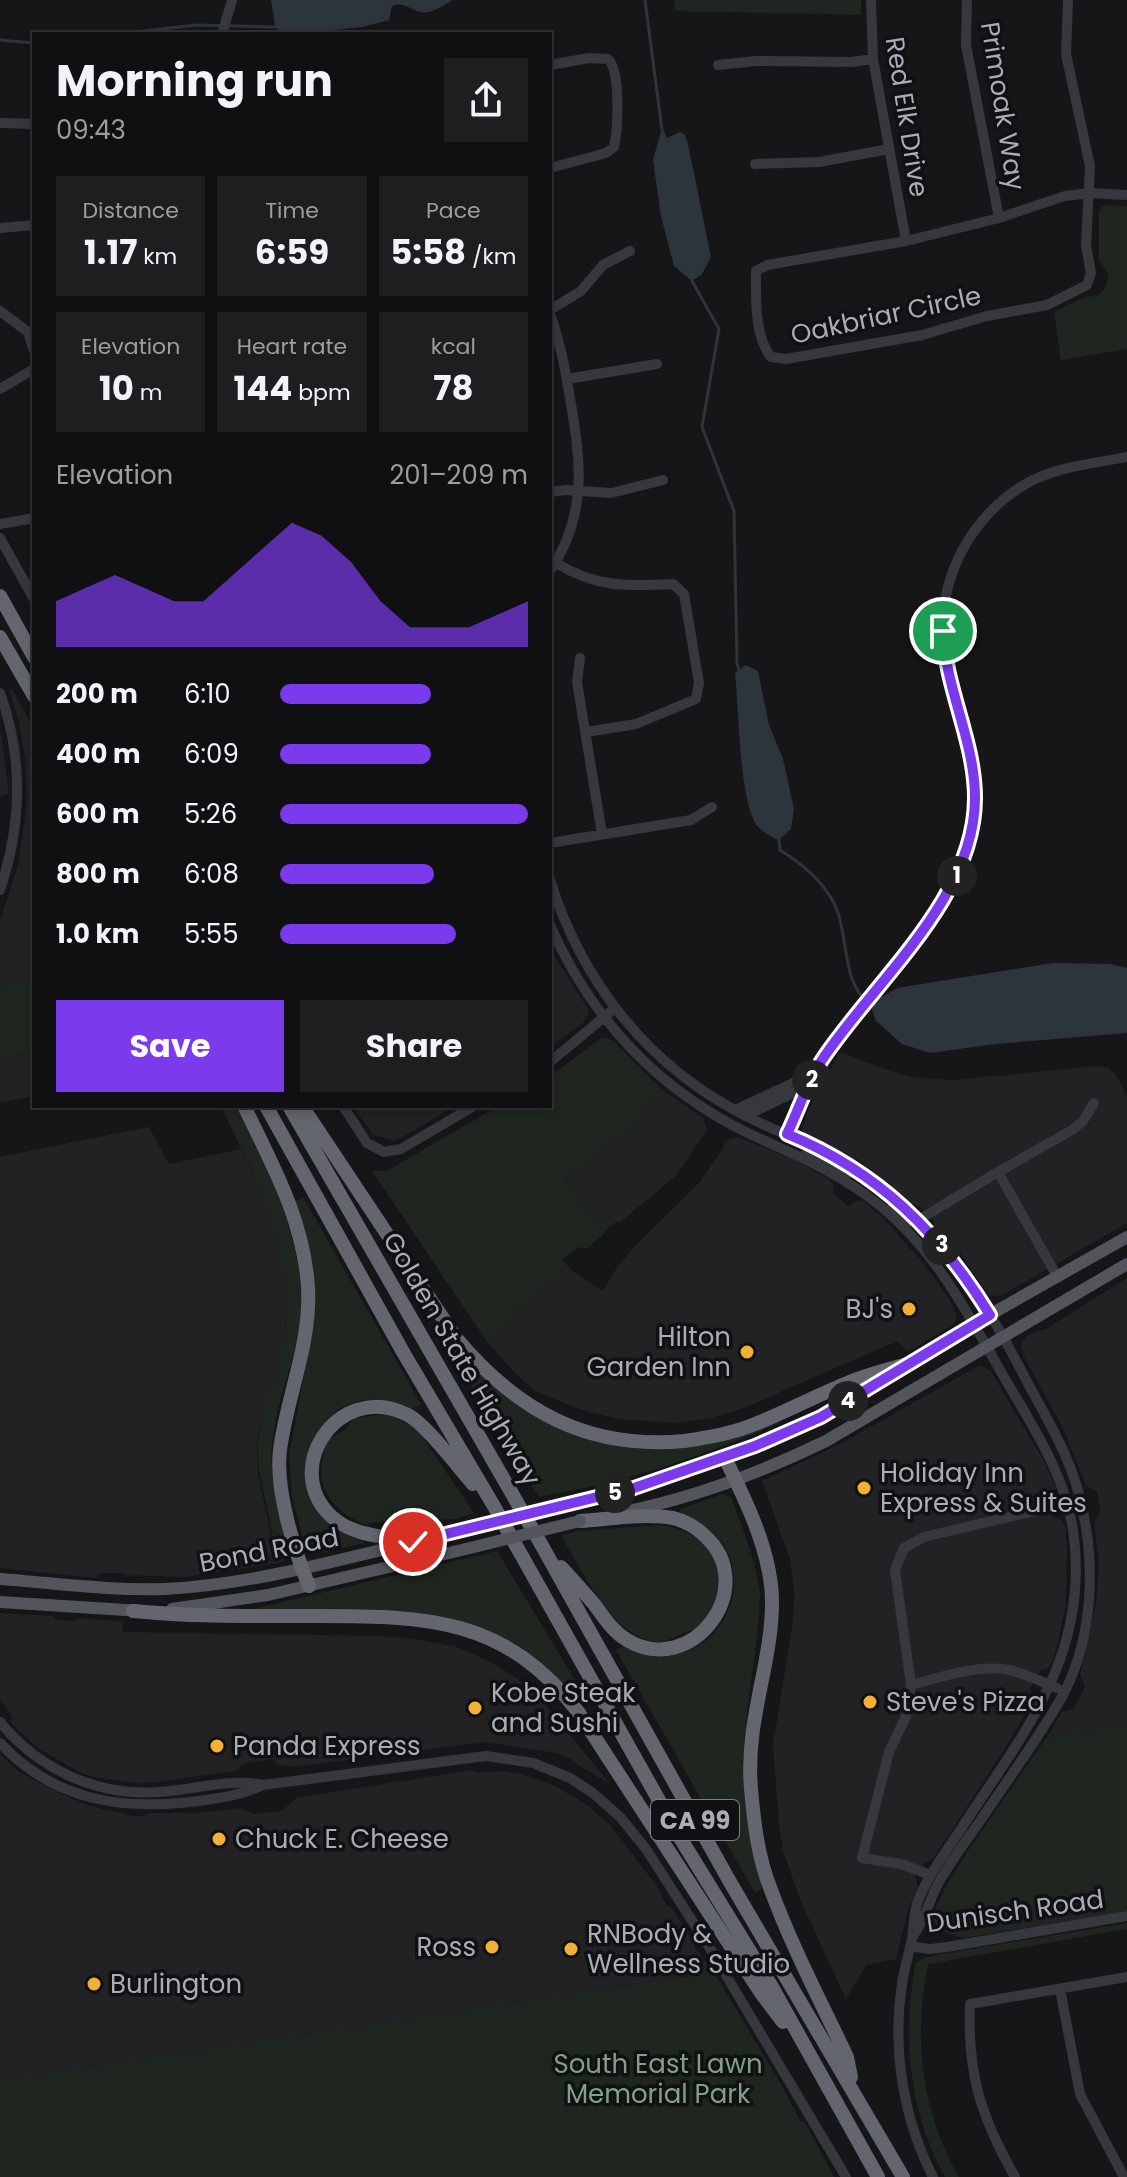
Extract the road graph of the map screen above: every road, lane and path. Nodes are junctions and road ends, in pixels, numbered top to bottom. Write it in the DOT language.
graph roads {
  1 [pos="232,0"];
  2 [pos="871,0"];
  3 [pos="967,0"];
  4 [pos="1068,0"];
  5 [pos="223,32"];
  6 [pos="873,59"];
  7 [pos="552,65"];
  8 [pos="718,65"];
  9 [pos="0,123"];
  10 [pos="32,124"];
  11 [pos="889,149"];
  12 [pos="755,164"];
  13 [pos="552,167"];
  14 [pos="1089,193"];
  15 [pos="1127,195"];
  16 [pos="999,218"];
  17 [pos="32,225"];
  18 [pos="0,228"];
  19 [pos="906,241"];
  20 [pos="630,251"];
  21 [pos="0,311"];
  22 [pos="552,311"];
  23 [pos="552,318"];
  24 [pos="32,345"];
  25 [pos="657,364"];
  26 [pos="32,370"];
  27 [pos="567,379"];
  28 [pos="0,389"];
  29 [pos="1127,457"];
  30 [pos="663,480"];
  31 [pos="580,491"];
  32 [pos="552,492"];
  33 [pos="32,518"];
  34 [pos="0,524"];
  35 [pos="0,538"];
  36 [pos="553,567"];
  37 [pos="32,595"];
  38 [pos="0,596"];
  39 [pos="0,637"];
  40 [pos="32,653"];
  41 [pos="580,658"];
  42 [pos="0,693"];
  43 [pos="32,693"];
  44 [pos="586,732"];
  45 [pos="712,807"];
  46 [pos="602,834"];
  47 [pos="552,843"];
  48 [pos="552,886"];
  49 [pos="0,890"];
  50 [pos="552,929"];
  51 [pos="615,1008"];
  52 [pos="603,1019"];
  53 [pos="552,1060"];
  54 [pos="819,1065"];
  55 [pos="813,1078"];
  56 [pos="1094,1103"];
  57 [pos="245,1108"];
  58 [pos="267,1108"];
  59 [pos="290,1108"];
  60 [pos="303,1108"];
  61 [pos="344,1108"];
  62 [pos="471,1108"];
  63 [pos="740,1113"];
  64 [pos="787,1134"];
  65 [pos="802,1156"];
  66 [pos="859,1172"];
  67 [pos="998,1172"];
  68 [pos="847,1181"];
  69 [pos="891,1197"];
  70 [pos="880,1206"];
  71 [pos="918,1220"];
  72 [pos="1127,1237"];
  73 [pos="1127,1264"];
  74 [pos="1058,1278"];
  75 [pos="990,1315"];
  76 [pos="974,1324"];
  77 [pos="1004,1337"];
  78 [pos="987,1347"];
  79 [pos="914,1362"];
  80 [pos="725,1458"];
  81 [pos="735,1479"];
  82 [pos="1068,1503"];
  83 [pos="495,1508"];
  84 [pos="580,1521"];
  85 [pos="413,1542"];
  86 [pos="541,1544"];
  87 [pos="302,1569"];
  88 [pos="0,1579"];
  89 [pos="309,1586"];
  90 [pos="0,1602"];
  91 [pos="133,1611"];
  92 [pos="911,1685"];
  93 [pos="1051,1686"];
  94 [pos="1064,1691"];
  95 [pos="0,1722"];
  96 [pos="2,1746"];
  97 [pos="67,1776"];
  98 [pos="263,1785"];
  99 [pos="931,1875"];
  100 [pos="1127,1916"];
  101 [pos="911,1941"];
  102 [pos="1127,1977"];
  103 [pos="1060,1989"];
  104 [pos="813,2063"];
  105 [pos="855,2093"];
  106 [pos="846,2177"];
  107 [pos="878,2177"];
  108 [pos="903,2177"];
  109 [pos="933,2177"];
  110 [pos="1015,2177"];
  111 [pos="1124,2177"];
  1 -- 5 [label="street"];
  2 -- 6 [label="street, Red Elk Drive"];
  3 -- 16 [label="street, Primoak Way"];
  4 -- 14 [label="street"];
  6 -- 8 [label="street"];
  6 -- 11 [label="street, Red Elk Drive"];
  7 -- 13 [label="street"];
  9 -- 10 [label="street"];
  11 -- 12 [label="street"];
  11 -- 19 [label="street, Red Elk Drive"];
  14 -- 15 [label="street"];
  14 -- 16 [label="street"];
  14 -- 19 [label="street, Oakbriar Circle"];
  16 -- 19 [label="street"];
  17 -- 18 [label="street"];
  20 -- 22 [label="street"];
  21 -- 24 [label="street"];
  23 -- 27 [label="street"];
  25 -- 27 [label="street"];
  26 -- 28 [label="street"];
  27 -- 31 [label="street"];
  29 -- 54 [label="street"];
  30 -- 31 [label="street"];
  31 -- 32 [label="street"];
  31 -- 36 [label="street"];
  33 -- 34 [label="street"];
  35 -- 37 [label="street"];
  36 -- 44 [label="street"];
  38 -- 40 [label="highway"];
  39 -- 43 [label="highway"];
  41 -- 44 [label="street"];
  42 -- 49 [label="street"];
  44 -- 46 [label="street"];
  45 -- 46 [label="street"];
  46 -- 47 [label="street"];
  48 -- 51 [label="street"];
  50 -- 52 [label="street"];
  51 -- 52 [label="street"];
  51 -- 63 [label="street"];
  52 -- 53 [label="street"];
  52 -- 65 [label="street"];
  54 -- 55 [label="street"];
  54 -- 63 [label="street"];
  55 -- 63 [label="street"];
  55 -- 64 [label="street"];
  56 -- 67 [label="street"];
  57 -- 87 [label="highway"];
  58 -- 83 [label="highway, Golden State Highway / CA 99"];
  59 -- 86 [label="highway, Golden State Highway / CA 99"];
  60 -- 79 [label="highway"];
  61 -- 62 [label="street"];
  63 -- 64 [label="street"];
  64 -- 66 [label="street"];
  65 -- 66 [label="street"];
  65 -- 68 [label="street"];
  66 -- 69 [label="street"];
  67 -- 71 [label="street"];
  67 -- 74 [label="street"];
  68 -- 69 [label="street"];
  68 -- 70 [label="street"];
  69 -- 71 [label="street"];
  70 -- 71 [label="street"];
  70 -- 76 [label="street"];
  71 -- 75 [label="street"];
  72 -- 74 [label="main road, Bond Road"];
  73 -- 77 [label="main road, Bond Road"];
  74 -- 75 [label="main road, Bond Road"];
  75 -- 76 [label="main road, Bond Road"];
  75 -- 77 [label="street"];
  76 -- 78 [label="street"];
  76 -- 79 [label="main road, Bond Road"];
  77 -- 78 [label="main road, Bond Road"];
  77 -- 94 [label="street"];
  78 -- 81 [label="main road, Bond Road"];
  78 -- 82 [label="street"];
  79 -- 80 [label="main road, Bond Road"];
  80 -- 81 [label="highway"];
  80 -- 85 [label="main road, Bond Road, bridge"];
  81 -- 84 [label="main road, Bond Road"];
  81 -- 105 [label="highway"];
  82 -- 92 [label="street"];
  82 -- 93 [label="street"];
  83 -- 85 [label="highway"];
  83 -- 104 [label="highway, Golden State Highway / CA 99"];
  84 -- 86 [label="highway"];
  84 -- 89 [label="main road, Bond Road, bridge"];
  85 -- 87 [label="main road, Bond Road"];
  86 -- 105 [label="highway, Golden State Highway / CA 99"];
  87 -- 88 [label="main road, Bond Road"];
  87 -- 89 [label="highway"];
  89 -- 91 [label="main road, Bond Road"];
  90 -- 91 [label="main road, Bond Road"];
  91 -- 104 [label="highway"];
  92 -- 93 [label="street"];
  92 -- 99 [label="street"];
  93 -- 94 [label="street"];
  93 -- 99 [label="street"];
  94 -- 101 [label="street"];
  95 -- 97 [label="street"];
  96 -- 97 [label="street"];
  96 -- 98 [label="street"];
  97 -- 98 [label="street"];
  98 -- 106 [label="street"];
  99 -- 101 [label="street"];
  100 -- 101 [label="street, Dunisch Road"];
  101 -- 109 [label="street"];
  102 -- 103 [label="street"];
  103 -- 110 [label="street"];
  103 -- 111 [label="street"];
  104 -- 107 [label="highway, Golden State Highway / CA 99"];
  105 -- 108 [label="highway, Golden State Highway / CA 99"];
}
